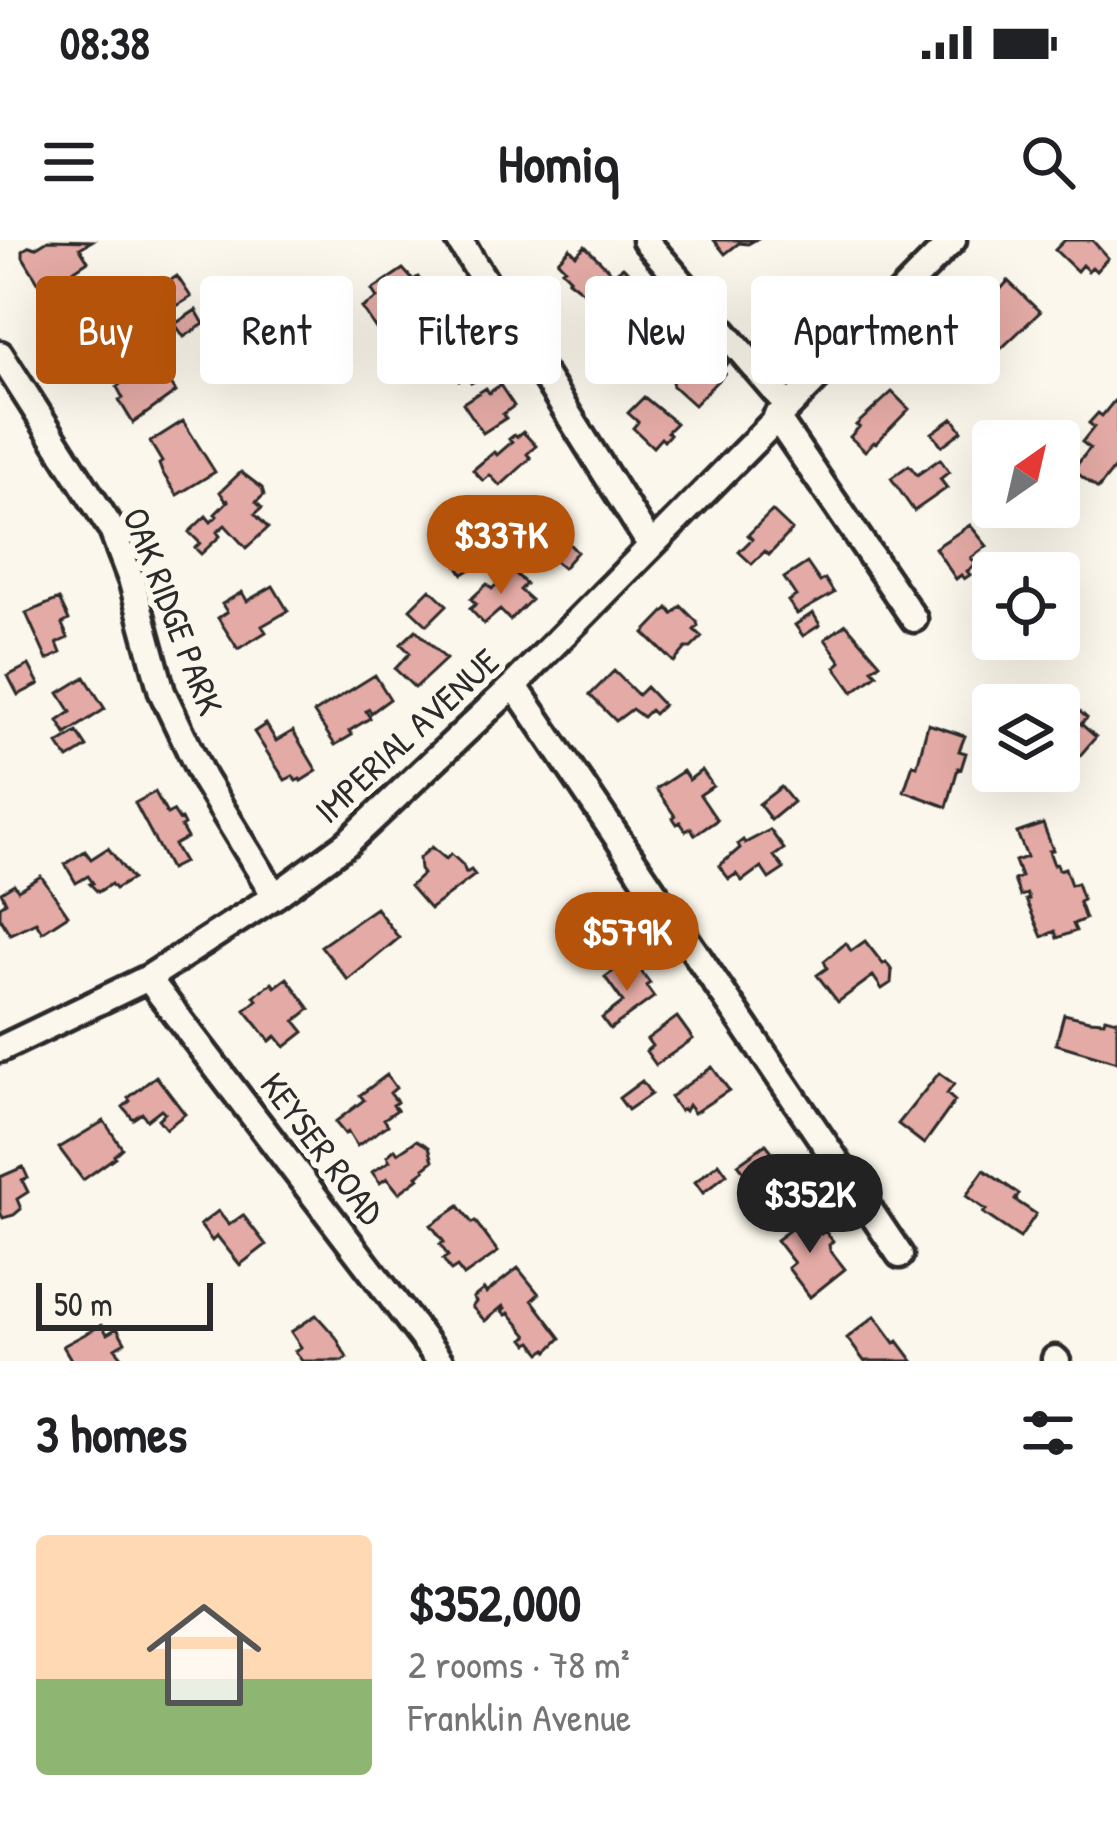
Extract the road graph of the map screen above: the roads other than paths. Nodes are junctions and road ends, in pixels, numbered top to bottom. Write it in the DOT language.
graph roads {
  1 [pos="459,240"];
  2 [pos="645,240"];
  3 [pos="953,240"];
  4 [pos="0,354"];
  5 [pos="782,411"];
  6 [pos="651,547"];
  7 [pos="914,619"];
  8 [pos="514,685"];
  9 [pos="275,896"];
  10 [pos="148,978"];
  11 [pos="0,1048"];
  12 [pos="900,1255"];
  13 [pos="440,1361"];
  1 -- 6 [label="street"];
  2 -- 5 [label="street"];
  3 -- 5 [label="street, IMPERIAL AVENUE"];
  4 -- 9 [label="street, OAK RIDGE PARK"];
  5 -- 6 [label="street, IMPERIAL AVENUE"];
  5 -- 7 [label="street"];
  6 -- 8 [label="street, IMPERIAL AVENUE"];
  8 -- 9 [label="street, IMPERIAL AVENUE"];
  8 -- 12 [label="street"];
  9 -- 10 [label="street, IMPERIAL AVENUE"];
  10 -- 11 [label="street, IMPERIAL AVENUE"];
  10 -- 13 [label="street, KEYSER ROAD"];
}
